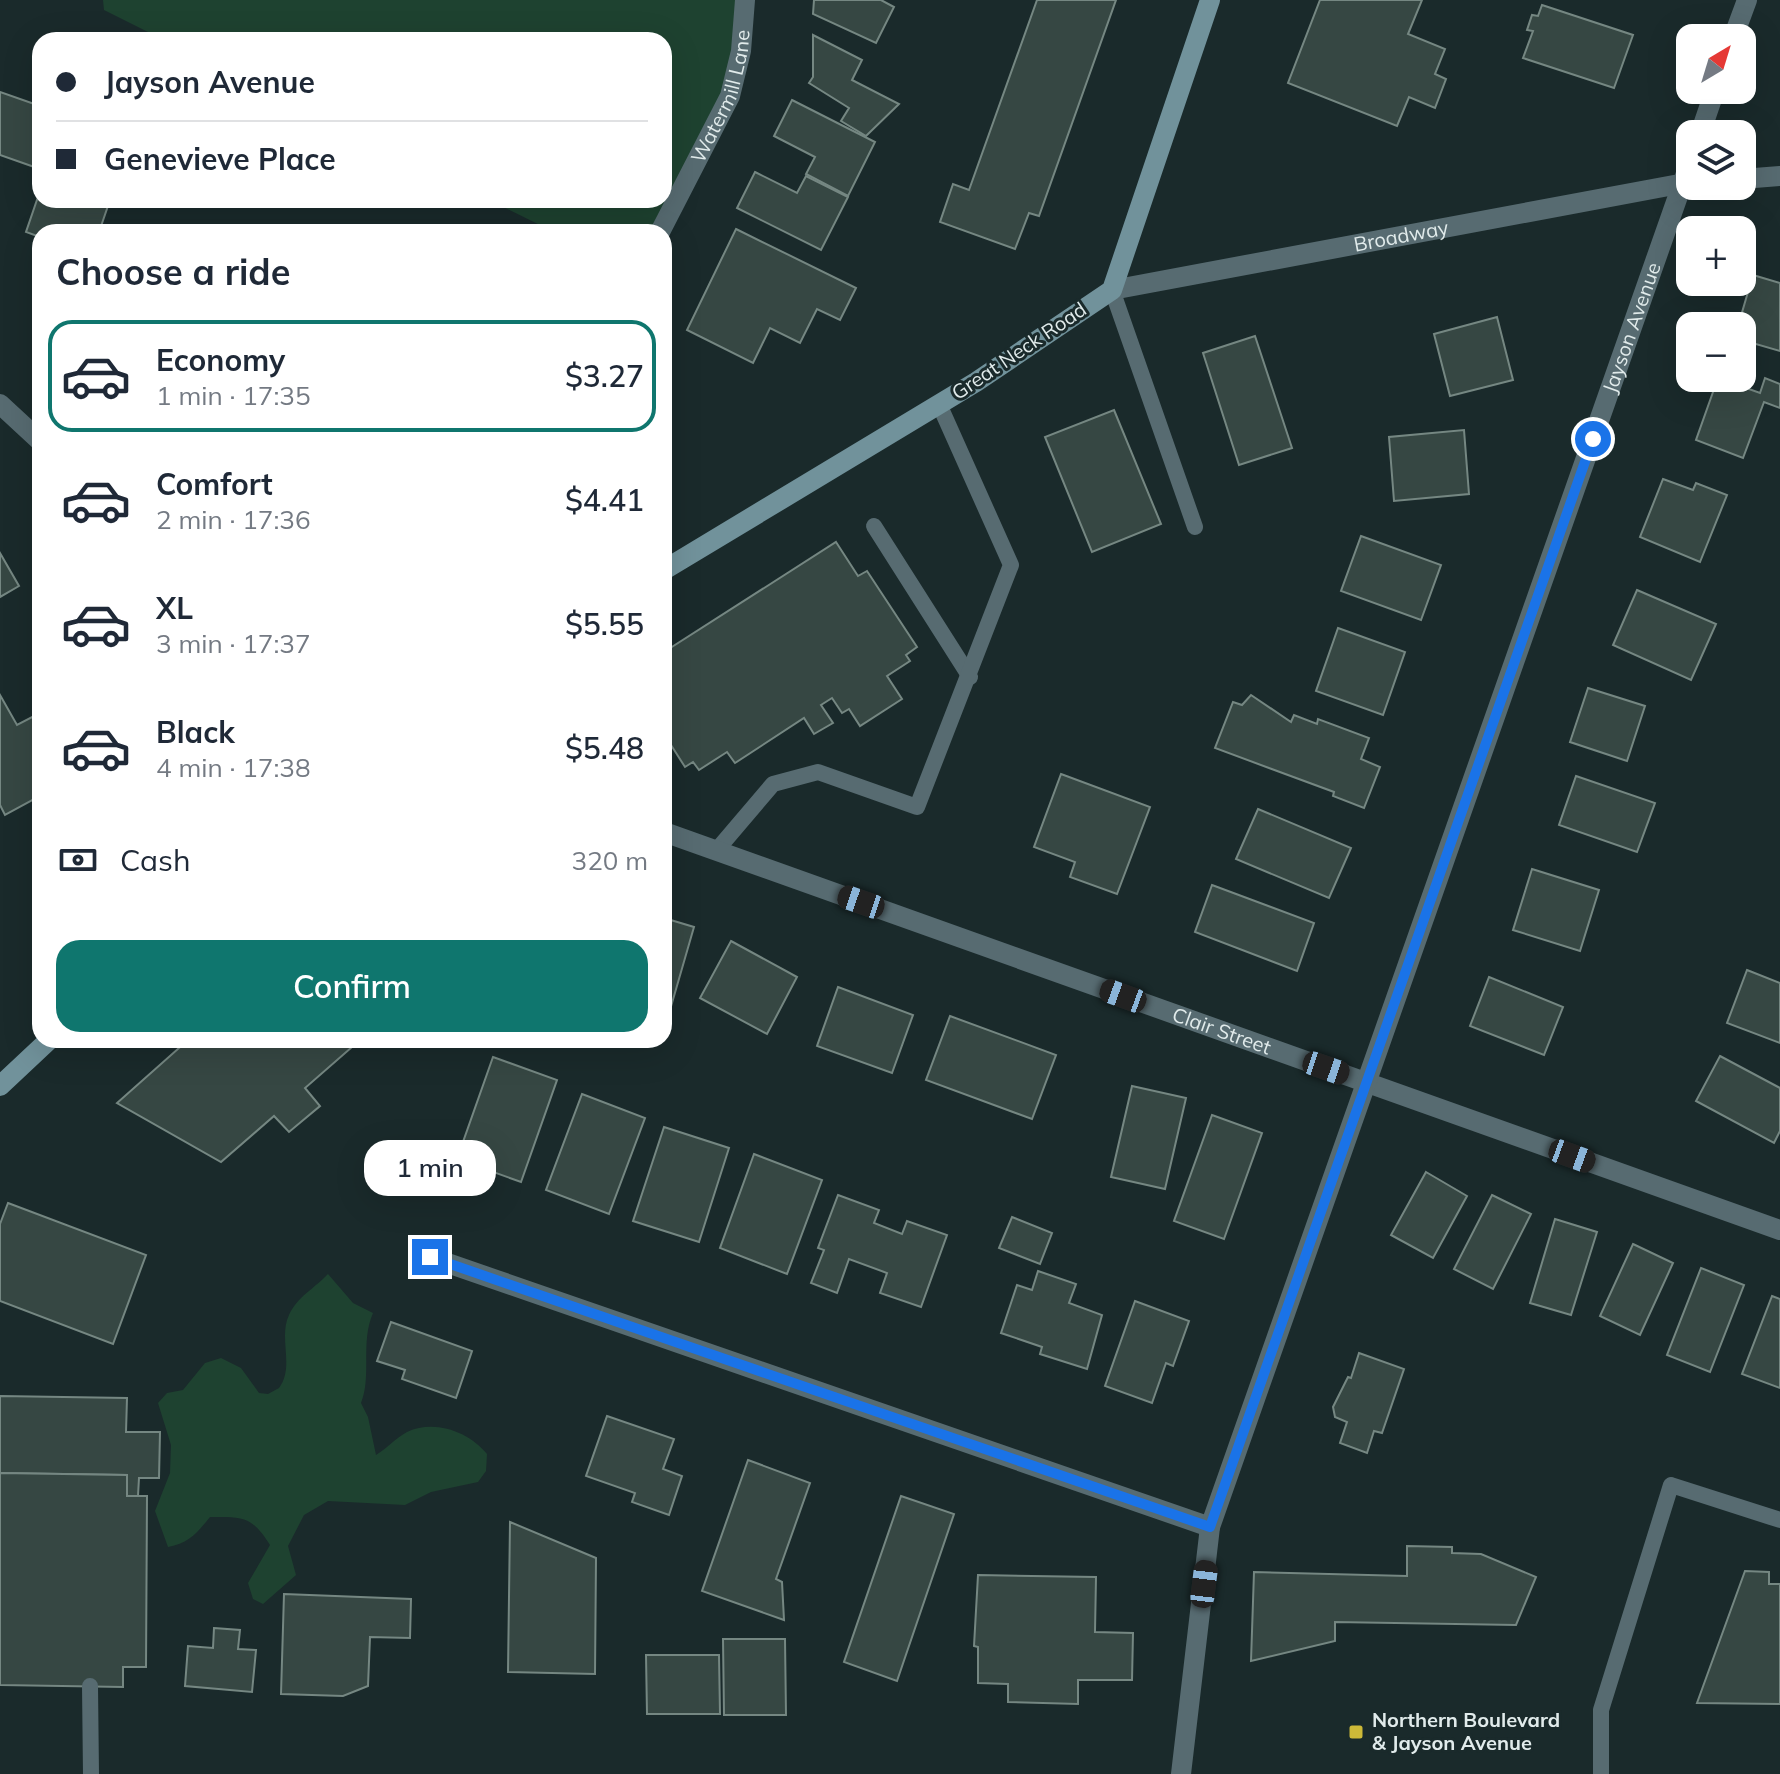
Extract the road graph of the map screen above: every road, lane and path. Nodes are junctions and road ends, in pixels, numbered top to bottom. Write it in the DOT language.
graph roads {
  1 [pos="745,0"];
  2 [pos="1210,0"];
  3 [pos="1747,0"];
  4 [pos="1738,24"];
  5 [pos="1780,176"];
  6 [pos="1756,178"];
  7 [pos="1676,184"];
  8 [pos="1680,200"];
  9 [pos="664,224"];
  10 [pos="1112,290"];
  11 [pos="0,404"];
  12 [pos="939,404"];
  13 [pos="32,434"];
  14 [pos="874,526"];
  15 [pos="1195,527"];
  16 [pos="672,565"];
  17 [pos="970,677"];
  18 [pos="672,835"];
  19 [pos="716,851"];
  20 [pos="40,1048"];
  21 [pos="1367,1082"];
  22 [pos="0,1086"];
  23 [pos="1780,1230"];
  24 [pos="430,1257"];
  25 [pos="1780,1520"];
  26 [pos="1210,1527"];
  27 [pos="90,1686"];
  28 [pos="91,1774"];
  29 [pos="1181,1774"];
  30 [pos="1601,1774"];
  1 -- 9 [label="street, Watermill Lane"];
  2 -- 10 [label="main road"];
  3 -- 4 [label="street"];
  5 -- 6 [label="street"];
  7 -- 10 [label="street, Broadway"];
  8 -- 21 [label="street, Jayson Avenue"];
  10 -- 12 [label="main road, Great Neck Road"];
  10 -- 15 [label="lane"];
  11 -- 13 [label="street"];
  12 -- 16 [label="main road, Great Neck Road"];
  12 -- 17 [label="lane"];
  14 -- 17 [label="lane"];
  17 -- 19 [label="lane"];
  18 -- 19 [label="street, Clair Street"];
  19 -- 21 [label="street, Clair Street"];
  20 -- 22 [label="main road"];
  21 -- 23 [label="street, Clair Street"];
  21 -- 26 [label="street, Jayson Avenue"];
  24 -- 26 [label="street"];
  25 -- 30 [label="lane"];
  26 -- 29 [label="street, Jayson Avenue"];
  27 -- 28 [label="lane"];
}
